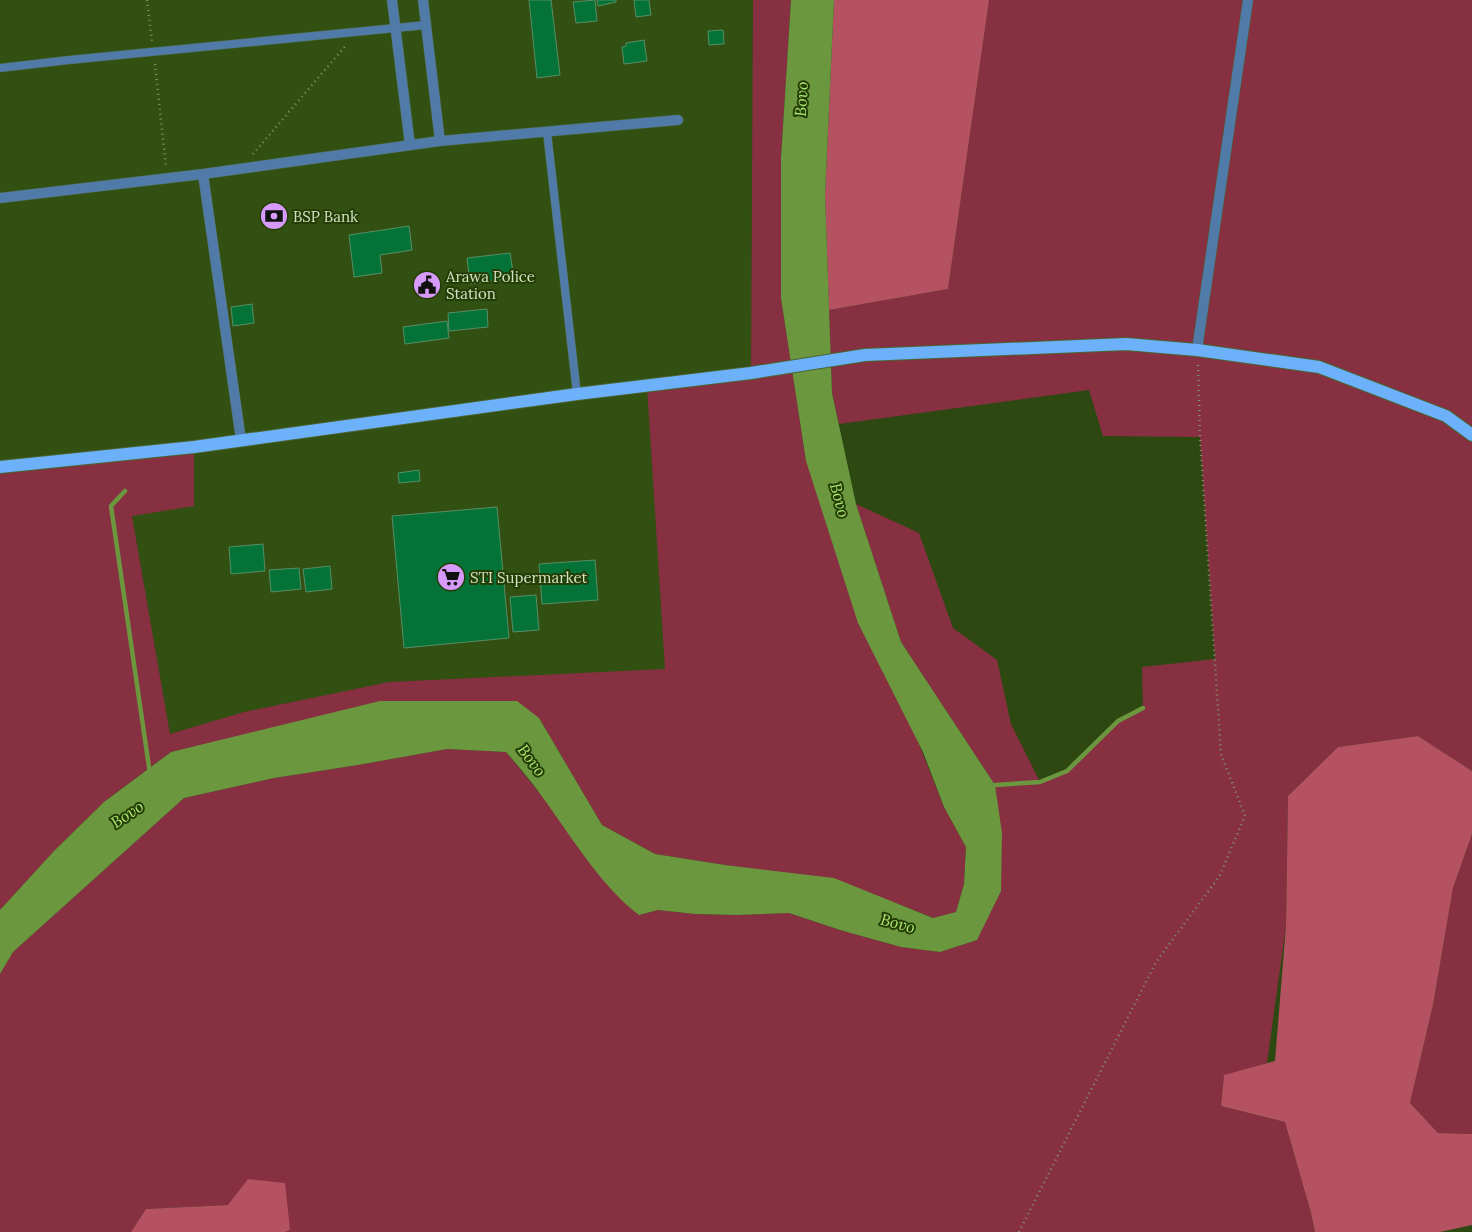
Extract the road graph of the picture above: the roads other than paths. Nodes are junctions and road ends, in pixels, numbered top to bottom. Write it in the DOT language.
graph roads {
  1 [pos="392,0"];
  2 [pos="423,0"];
  3 [pos="1248,0"];
  4 [pos="426,25"];
  5 [pos="396,28"];
  6 [pos="0,68"];
  7 [pos="678,120"];
  8 [pos="547,132"];
  9 [pos="440,141"];
  10 [pos="410,145"];
  11 [pos="203,174"];
  12 [pos="0,198"];
  13 [pos="1197,350"];
  14 [pos="577,394"];
  15 [pos="1472,435"];
  16 [pos="241,440"];
  17 [pos="0,467"];
  1 -- 5 [label="street"];
  2 -- 4 [label="street"];
  3 -- 13 [label="street"];
  4 -- 5 [label="lane"];
  4 -- 9 [label="street"];
  5 -- 6 [label="lane"];
  5 -- 10 [label="street"];
  7 -- 8 [label="street"];
  8 -- 9 [label="street"];
  8 -- 14 [label="lane"];
  9 -- 10 [label="street"];
  10 -- 11 [label="street"];
  11 -- 12 [label="street"];
  11 -- 16 [label="street"];
  13 -- 14 [label="main road"];
  13 -- 15 [label="main road"];
  14 -- 16 [label="main road"];
  16 -- 17 [label="main road"];
}
